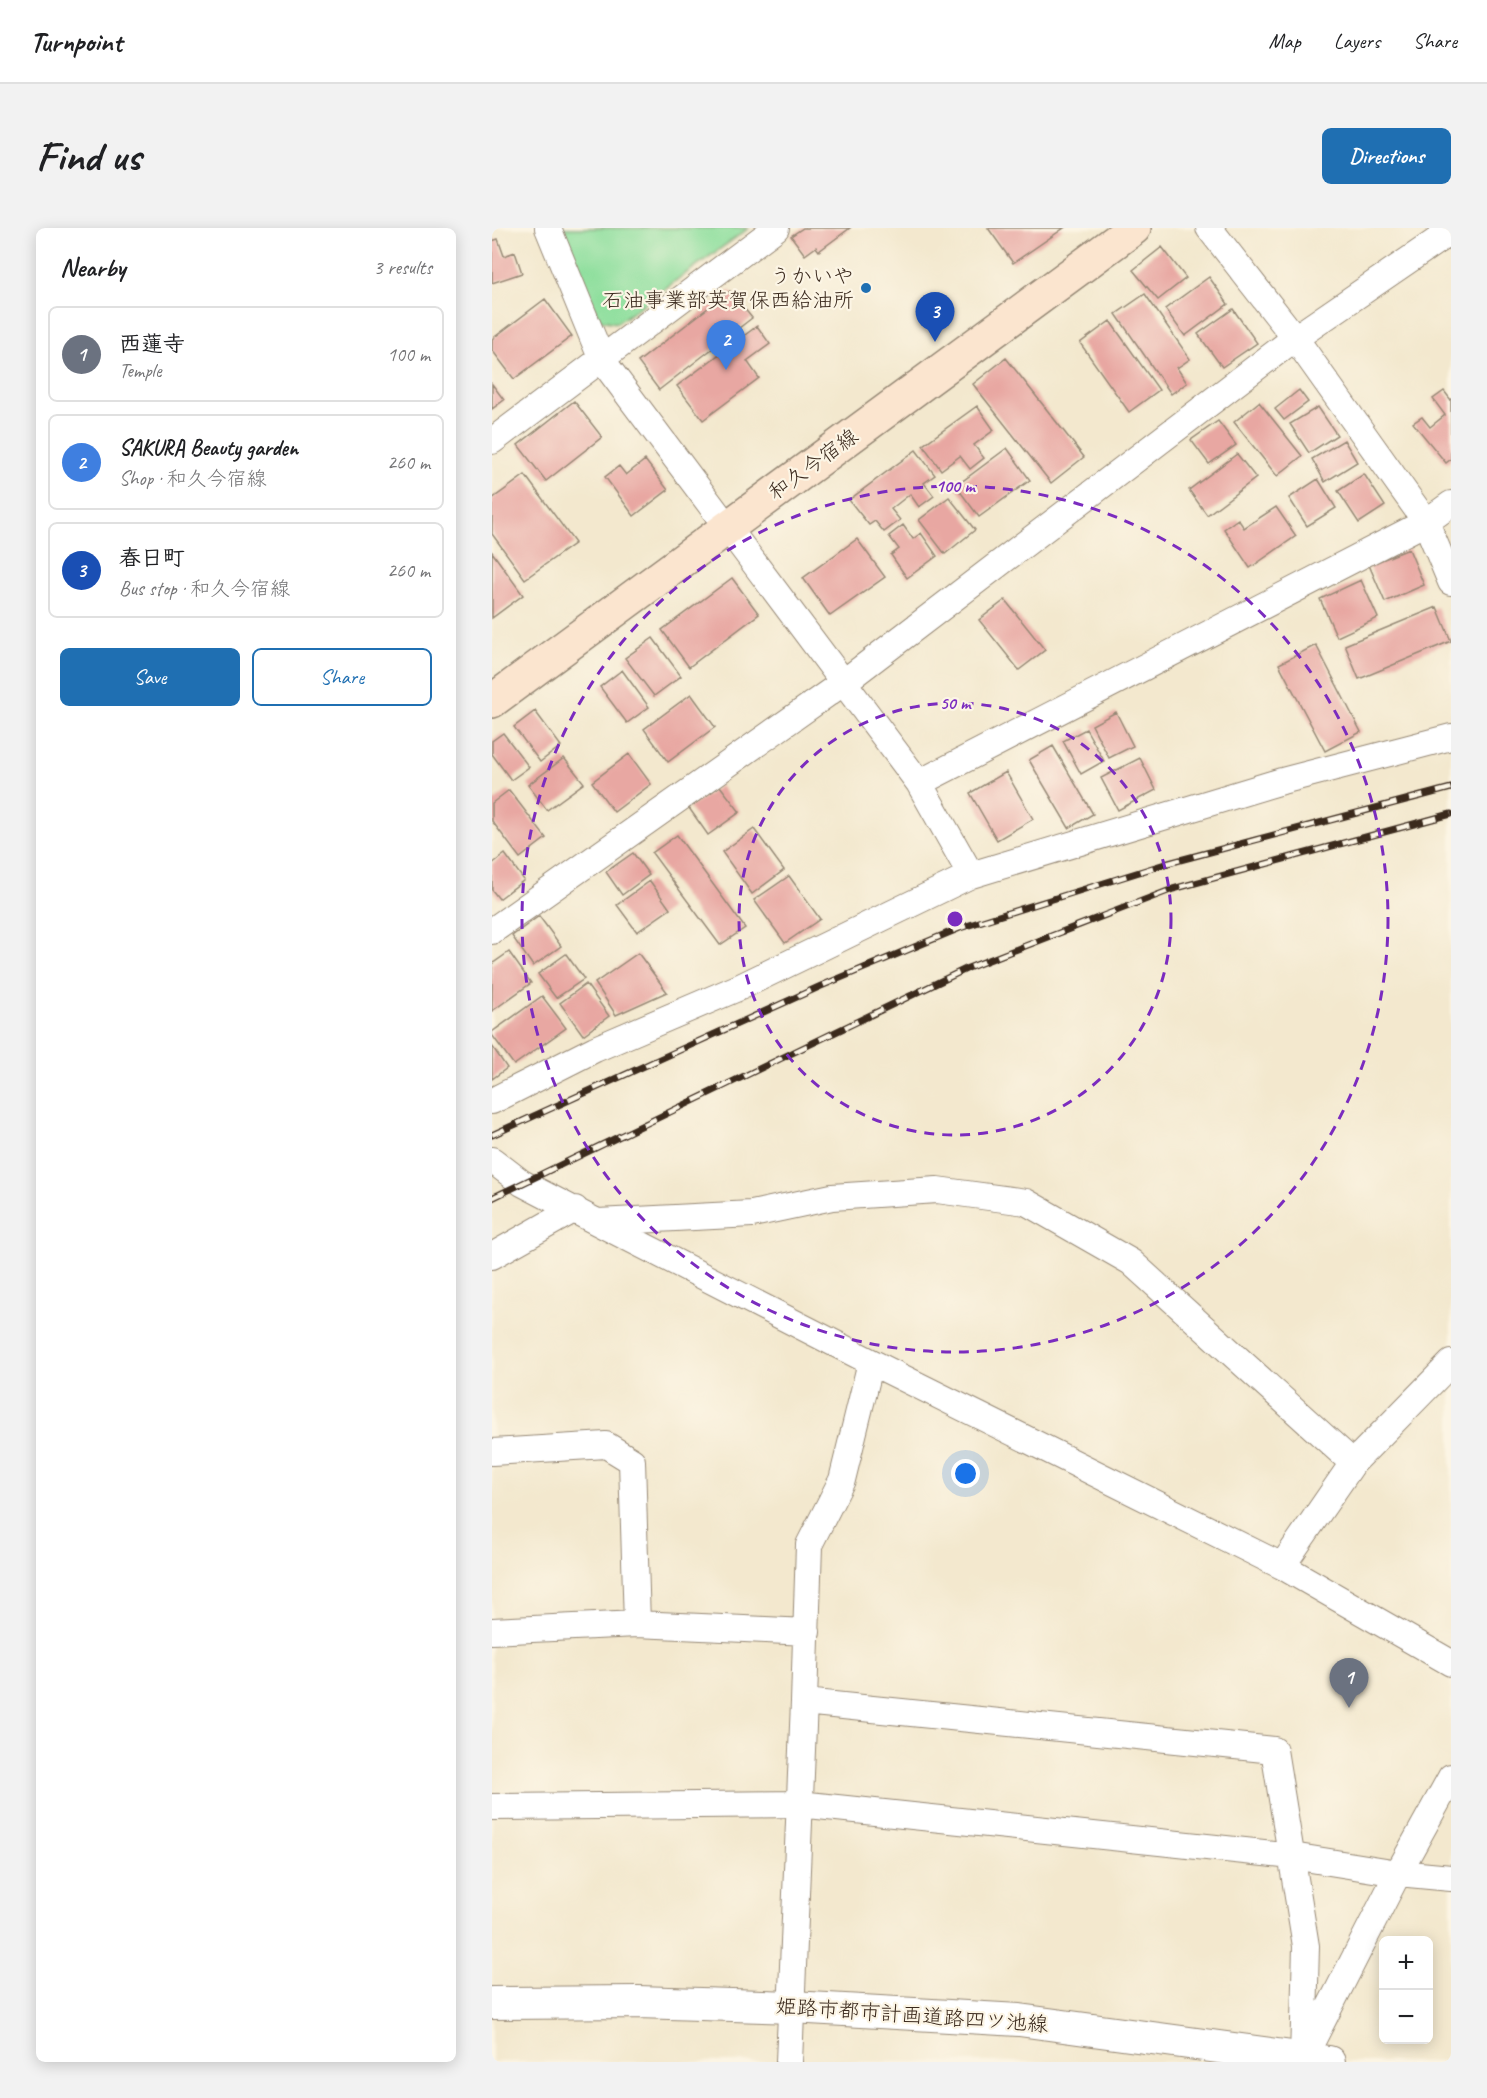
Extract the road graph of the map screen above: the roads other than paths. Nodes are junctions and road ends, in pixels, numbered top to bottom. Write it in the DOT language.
graph roads {
  1 [pos="548,228"];
  2 [pos="776,228"];
  3 [pos="1134,228"];
  4 [pos="1209,228"];
  5 [pos="1451,231"];
  6 [pos="1295,338"];
  7 [pos="602,360"];
  8 [pos="492,441"];
  9 [pos="1451,504"];
  10 [pos="1426,522"];
  11 [pos="727,528"];
  12 [pos="1451,582"];
  13 [pos="844,682"];
  14 [pos="492,701"];
  15 [pos="1451,737"];
  16 [pos="919,783"];
  17 [pos="971,875"];
  18 [pos="492,931"];
  19 [pos="492,1101"];
  20 [pos="492,1160"];
  21 [pos="575,1209"];
  22 [pos="597,1222"];
  23 [pos="492,1256"];
  24 [pos="871,1362"];
  25 [pos="1451,1363"];
  26 [pos="492,1452"];
  27 [pos="1353,1463"];
  28 [pos="1282,1566"];
  29 [pos="637,1624"];
  30 [pos="492,1631"];
  31 [pos="807,1632"];
  32 [pos="1451,1663"];
  33 [pos="804,1702"];
  34 [pos="1451,1777"];
  35 [pos="799,1804"];
  36 [pos="492,1807"];
  37 [pos="1292,1856"];
  38 [pos="1398,1873"];
  39 [pos="1451,1878"];
  40 [pos="492,2003"];
  41 [pos="792,2007"];
  42 [pos="1312,2061"];
  43 [pos="789,2062"];
  1 -- 7 [label="street"];
  2 -- 7 [label="street"];
  3 -- 11 [label="main road, 和久今宿線"];
  4 -- 6 [label="street"];
  5 -- 6 [label="street"];
  6 -- 10 [label="street"];
  6 -- 13 [label="street"];
  7 -- 8 [label="street"];
  7 -- 11 [label="street"];
  9 -- 10 [label="street"];
  10 -- 12 [label="street"];
  10 -- 16 [label="street"];
  11 -- 13 [label="street"];
  11 -- 14 [label="main road, 和久今宿線"];
  13 -- 16 [label="street"];
  13 -- 18 [label="street"];
  15 -- 17 [label="street"];
  16 -- 17 [label="street"];
  17 -- 19 [label="street"];
  20 -- 21 [label="street"];
  21 -- 22 [label="street"];
  21 -- 23 [label="street"];
  22 -- 24 [label="street"];
  22 -- 27 [label="street"];
  24 -- 28 [label="street"];
  24 -- 31 [label="street"];
  25 -- 27 [label="street"];
  26 -- 29 [label="street"];
  27 -- 28 [label="street"];
  28 -- 32 [label="street"];
  29 -- 30 [label="street"];
  29 -- 31 [label="street"];
  31 -- 33 [label="street"];
  33 -- 35 [label="street"];
  33 -- 37 [label="street"];
  34 -- 38 [label="street"];
  35 -- 36 [label="street"];
  35 -- 37 [label="street"];
  35 -- 41 [label="street"];
  37 -- 38 [label="street"];
  37 -- 42 [label="street"];
  38 -- 39 [label="street"];
  38 -- 42 [label="street"];
  40 -- 41 [label="street, 姫路市都市計画道路四ツ池線"];
  41 -- 42 [label="street, 姫路市都市計画道路四ツ池線"];
  41 -- 43 [label="street"];
}
